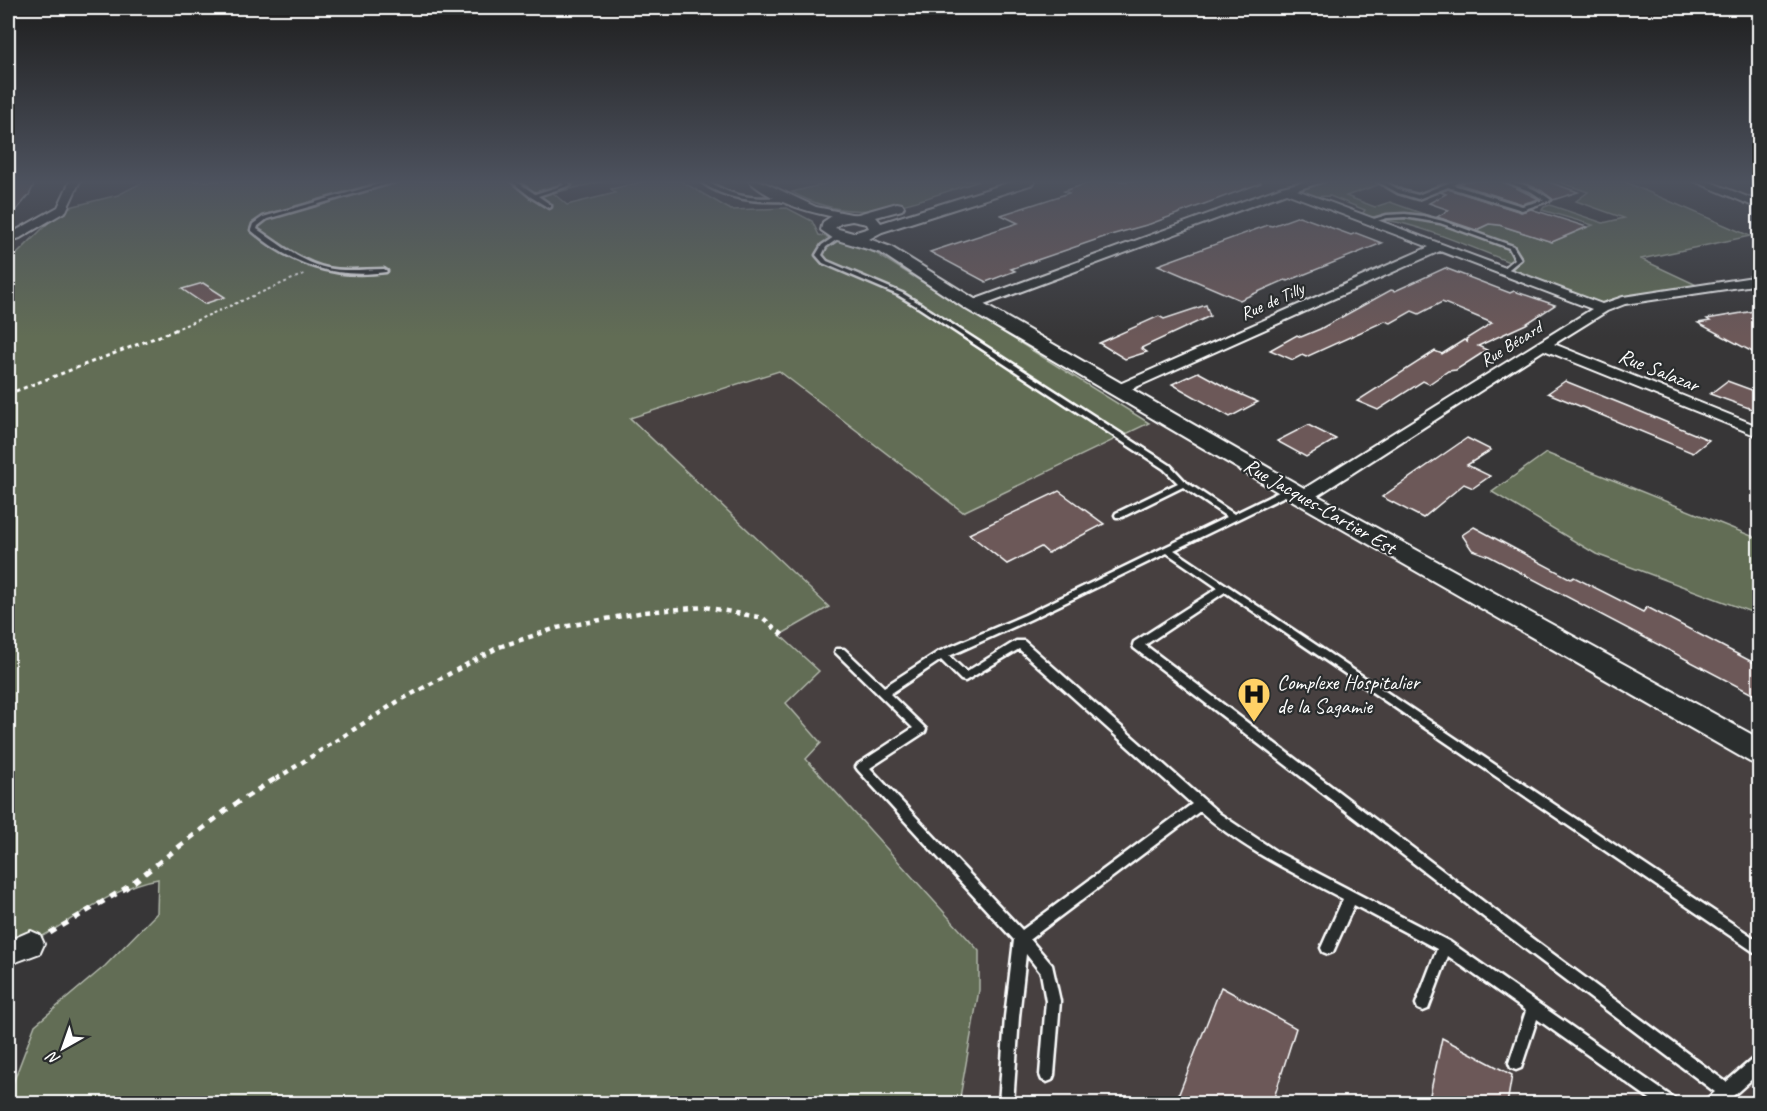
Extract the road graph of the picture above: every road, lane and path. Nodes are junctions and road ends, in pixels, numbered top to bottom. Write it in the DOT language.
graph roads {
  1 [pos="258,233"];
  2 [pos="831,233"];
  3 [pos="845,233"];
  4 [pos="848,233"];
  5 [pos="870,233"];
  6 [pos="877,233"];
  7 [pos="1167,233"];
  8 [pos="1401,233"];
  9 [pos="1470,233"];
  10 [pos="1439,247"];
  11 [pos="886,250"];
  12 [pos="320,267"];
  13 [pos="384,271"];
  14 [pos="1504,271"];
  15 [pos="1760,280"];
  16 [pos="972,305"];
  17 [pos="1602,308"];
  18 [pos="1543,345"];
  19 [pos="1120,389"];
  20 [pos="8,394"];
  21 [pos="1760,433"];
  22 [pos="1183,484"];
  23 [pos="1297,493"];
  24 [pos="1119,515"];
  25 [pos="1234,518"];
  26 [pos="1167,549"];
  27 [pos="1225,588"];
  28 [pos="785,637"];
  29 [pos="840,652"];
  30 [pos="942,655"];
  31 [pos="883,693"];
  32 [pos="1760,754"];
  33 [pos="1201,804"];
  34 [pos="1351,896"];
  35 [pos="1021,938"];
  36 [pos="1444,946"];
  37 [pos="1328,948"];
  38 [pos="19,949"];
  39 [pos="1760,950"];
  40 [pos="1423,1004"];
  41 [pos="1534,1008"];
  42 [pos="1760,1062"];
  43 [pos="1516,1063"];
  44 [pos="1047,1075"];
  45 [pos="1726,1091"];
  46 [pos="1006,1104"];
  47 [pos="1670,1104"];
  48 [pos="1712,1104"];
  1 -- 12 [label="lane"];
  2 -- 22 [label="lane"];
  3 -- 11 [label="main road, Rue Jacques-Cartier Est"];
  4 -- 5 [label="main road"];
  6 -- 11 [label="main road, Rue Jacques-Cartier Est"];
  7 -- 16 [label="street"];
  8 -- 10 [label="street"];
  9 -- 14 [label="lane"];
  10 -- 14 [label="street"];
  10 -- 19 [label="street, Rue de Tilly"];
  11 -- 16 [label="main road, Rue Jacques-Cartier Est"];
  12 -- 13 [label="lane"];
  12 -- 20 [label="path"];
  14 -- 17 [label="street"];
  15 -- 17 [label="street, Rue Bécard"];
  16 -- 19 [label="main road, Rue Jacques-Cartier Est"];
  17 -- 18 [label="street, Rue Bécard"];
  18 -- 21 [label="street, Rue Salazar"];
  18 -- 23 [label="street, Rue Bécard"];
  19 -- 23 [label="main road, Rue Jacques-Cartier Est"];
  22 -- 24 [label="lane"];
  22 -- 25 [label="lane"];
  23 -- 25 [label="lane"];
  23 -- 32 [label="main road, Rue Jacques-Cartier Est"];
  25 -- 26 [label="lane"];
  26 -- 27 [label="lane"];
  26 -- 30 [label="lane"];
  27 -- 39 [label="lane"];
  27 -- 45 [label="lane"];
  28 -- 38 [label="path"];
  29 -- 31 [label="lane"];
  30 -- 31 [label="lane"];
  30 -- 33 [label="lane"];
  31 -- 35 [label="lane"];
  33 -- 34 [label="lane"];
  33 -- 35 [label="lane"];
  34 -- 36 [label="lane"];
  34 -- 37 [label="lane"];
  35 -- 44 [label="lane"];
  35 -- 46 [label="lane"];
  36 -- 40 [label="lane"];
  36 -- 41 [label="lane"];
  41 -- 43 [label="lane"];
  41 -- 47 [label="lane"];
  42 -- 45 [label="lane"];
  45 -- 48 [label="lane"];
}
